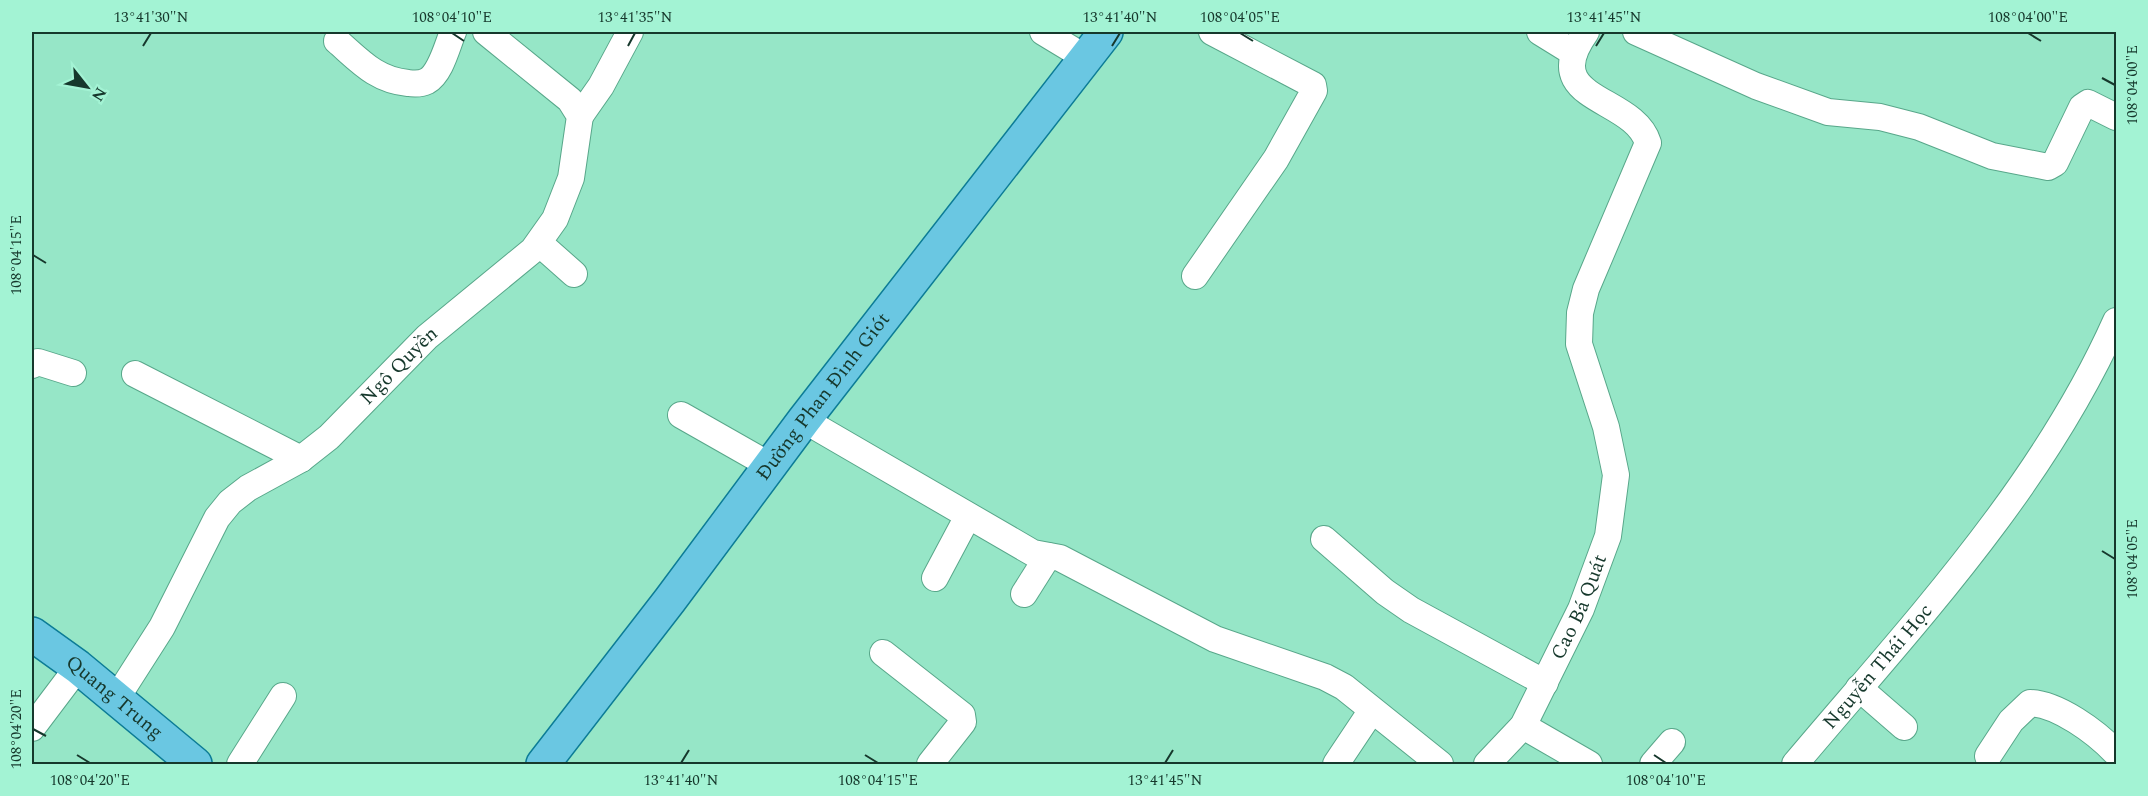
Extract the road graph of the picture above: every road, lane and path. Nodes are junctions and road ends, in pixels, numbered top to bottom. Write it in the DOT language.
graph roads {
  1 [pos="453,32"];
  2 [pos="486,32"];
  3 [pos="628,32"];
  4 [pos="1043,32"];
  5 [pos="1212,32"];
  6 [pos="1540,32"];
  7 [pos="1636,32"];
  8 [pos="337,41"];
  9 [pos="1091,42"];
  10 [pos="1580,42"];
  11 [pos="580,116"];
  12 [pos="2116,117"];
  13 [pos="539,243"];
  14 [pos="574,274"];
  15 [pos="1195,276"];
  16 [pos="2116,321"];
  17 [pos="32,365"];
  18 [pos="73,373"];
  19 [pos="135,374"];
  20 [pos="681,416"];
  21 [pos="804,420"];
  22 [pos="301,459"];
  23 [pos="769,465"];
  24 [pos="968,516"];
  25 [pos="1324,539"];
  26 [pos="1048,556"];
  27 [pos="935,578"];
  28 [pos="1024,594"];
  29 [pos="32,634"];
  30 [pos="883,653"];
  31 [pos="78,668"];
  32 [pos="1545,682"];
  33 [pos="1859,688"];
  34 [pos="283,696"];
  35 [pos="116,699"];
  36 [pos="1372,710"];
  37 [pos="1523,726"];
  38 [pos="32,728"];
  39 [pos="1904,728"];
  40 [pos="1672,742"];
  41 [pos="1988,756"];
  42 [pos="2112,756"];
  43 [pos="195,765"];
  44 [pos="240,765"];
  45 [pos="543,765"];
  46 [pos="930,765"];
  47 [pos="1336,765"];
  48 [pos="1440,765"];
  49 [pos="1487,765"];
  50 [pos="1589,765"];
  51 [pos="1653,765"];
  52 [pos="1795,765"];
  1 -- 8 [label="street"];
  2 -- 11 [label="street"];
  3 -- 11 [label="street"];
  4 -- 9 [label="street"];
  5 -- 15 [label="street"];
  6 -- 10 [label="street"];
  7 -- 12 [label="street"];
  9 -- 21 [label="main road, Đường Phan Đình Giót"];
  10 -- 32 [label="street, Cao Bá Quát"];
  11 -- 13 [label="street, Ngô Quyền"];
  13 -- 14 [label="street"];
  13 -- 22 [label="street, Ngô Quyền"];
  16 -- 33 [label="street, Nguyễn Thái Học"];
  17 -- 18 [label="street"];
  19 -- 22 [label="street"];
  20 -- 23 [label="street"];
  21 -- 23 [label="main road, Đường Phan Đình Giót"];
  21 -- 24 [label="street"];
  22 -- 35 [label="street, Ngô Quyền"];
  23 -- 45 [label="main road, Đường Phan Đình Giót"];
  24 -- 26 [label="street"];
  24 -- 27 [label="street"];
  25 -- 32 [label="street"];
  26 -- 28 [label="street"];
  26 -- 36 [label="street"];
  29 -- 31 [label="main road, Quang Trung"];
  30 -- 46 [label="street"];
  31 -- 35 [label="main road, Quang Trung"];
  31 -- 38 [label="street"];
  32 -- 37 [label="street, Cao Bá Quát"];
  33 -- 39 [label="street"];
  33 -- 52 [label="street, Nguyễn Thái Học"];
  34 -- 44 [label="street"];
  35 -- 43 [label="main road, Quang Trung"];
  36 -- 47 [label="street"];
  36 -- 48 [label="street"];
  37 -- 49 [label="street, Cao Bá Quát"];
  37 -- 50 [label="street"];
  40 -- 51 [label="street"];
  41 -- 42 [label="street"];
}
